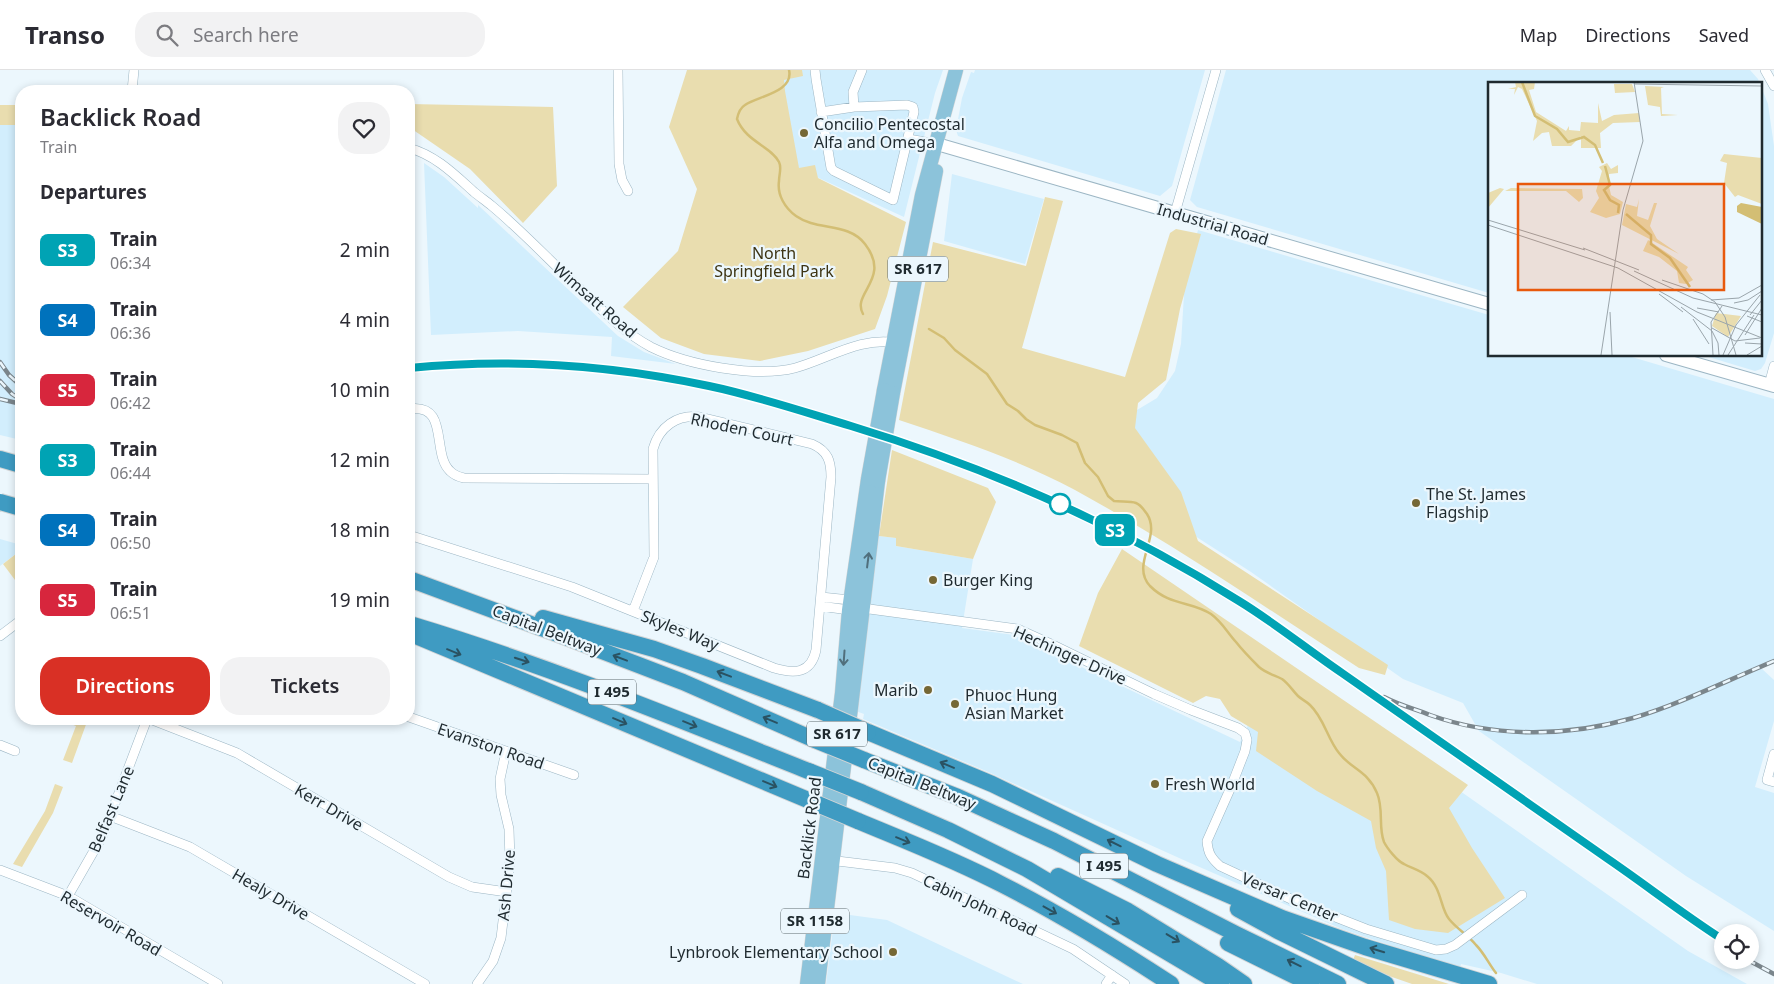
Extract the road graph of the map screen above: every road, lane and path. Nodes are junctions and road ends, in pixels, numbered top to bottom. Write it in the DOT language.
graph roads {
  1 [pos="134,70"];
  2 [pos="618,70"];
  3 [pos="815,70"];
  4 [pos="862,70"];
  5 [pos="956,70"];
  6 [pos="1216,70"];
  7 [pos="1765,70"];
  8 [pos="133,85"];
  9 [pos="1774,86"];
  10 [pos="854,107"];
  11 [pos="822,112"];
  12 [pos="908,139"];
  13 [pos="937,144"];
  14 [pos="415,150"];
  15 [pos="628,191"];
  16 [pos="1175,213"];
  17 [pos="1488,304"];
  18 [pos="898,343"];
  19 [pos="1670,356"];
  20 [pos="1774,366"];
  21 [pos="1771,385"];
  22 [pos="415,408"];
  23 [pos="652,479"];
  24 [pos="0,502"];
  25 [pos="15,506"];
  26 [pos="415,537"];
  27 [pos="415,581"];
  28 [pos="425,584"];
  29 [pos="820,601"];
  30 [pos="854,606"];
  31 [pos="633,611"];
  32 [pos="15,625"];
  33 [pos="415,626"];
  34 [pos="0,636"];
  35 [pos="415,636"];
  36 [pos="1211,716"];
  37 [pos="415,719"];
  38 [pos="146,725"];
  39 [pos="164,725"];
  40 [pos="0,745"];
  41 [pos="15,751"];
  42 [pos="506,751"];
  43 [pos="1774,754"];
  44 [pos="864,760"];
  45 [pos="574,775"];
  46 [pos="1770,781"];
  47 [pos="110,816"];
  48 [pos="828,860"];
  49 [pos="1158,864"];
  50 [pos="0,870"];
  51 [pos="507,892"];
  52 [pos="1522,895"];
  53 [pos="68,896"];
  54 [pos="1264,962"];
  55 [pos="1112,974"];
  56 [pos="1216,978"];
  57 [pos="218,984"];
  58 [pos="425,984"];
  59 [pos="476,984"];
  60 [pos="807,984"];
  61 [pos="818,984"];
  62 [pos="1106,984"];
  63 [pos="1125,984"];
  64 [pos="1170,984"];
  65 [pos="1244,984"];
  66 [pos="1254,984"];
  67 [pos="1302,984"];
  68 [pos="1311,984"];
  69 [pos="1338,984"];
  70 [pos="1386,984"];
  71 [pos="1489,984"];
  1 -- 8 [label="street"];
  2 -- 15 [label="street"];
  3 -- 11 [label="street"];
  4 -- 10 [label="street"];
  5 -- 13 [label="main road, Backlick Road / SR 617"];
  6 -- 16 [label="street"];
  7 -- 9 [label="street"];
  10 -- 11 [label="street"];
  10 -- 12 [label="street"];
  11 -- 12 [label="street"];
  12 -- 13 [label="street"];
  13 -- 16 [label="street, Industrial Road"];
  13 -- 18 [label="main road, Backlick Road / SR 617"];
  14 -- 18 [label="street, Wimsatt Road"];
  16 -- 17 [label="street, Industrial Road"];
  18 -- 30 [label="main road, Backlick Road / SR 617, bridge"];
  19 -- 21 [label="street"];
  20 -- 21 [label="street"];
  22 -- 23 [label="street"];
  23 -- 29 [label="street, Rhoden Court"];
  23 -- 31 [label="street, Rhoden Court"];
  24 -- 25 [label="highway, bridge"];
  26 -- 31 [label="street, Skyles Way"];
  27 -- 28 [label="highway, Capital Beltway / I 495"];
  44 -- 28 [label="highway, Capital Beltway / I 495, one-way, bridge"];
  49 -- 28 [label="highway, one-way, bridge"];
  29 -- 30 [label="street"];
  29 -- 31 [label="street, Skyles Way"];
  30 -- 36 [label="street, Hechinger Drive"];
  30 -- 48 [label="main road, Backlick Road / SR 617"];
  32 -- 34 [label="street"];
  33 -- 56 [label="highway, Capital Beltway / I 495, one-way, bridge"];
  35 -- 64 [label="highway, one-way, bridge"];
  36 -- 52 [label="street, Versar Center"];
  37 -- 42 [label="street, Evanston Road"];
  38 -- 47 [label="street, Belfast Lane"];
  39 -- 51 [label="street, Kerr Drive"];
  40 -- 41 [label="street"];
  42 -- 45 [label="street, Evanston Road"];
  42 -- 51 [label="street, Ash Drive"];
  43 -- 46 [label="street"];
  44 -- 54 [label="highway"];
  69 -- 44 [label="highway, Capital Beltway / I 495, one-way"];
  47 -- 53 [label="street, Belfast Lane"];
  47 -- 58 [label="street, Healy Drive"];
  48 -- 55 [label="street, Cabin John Road"];
  48 -- 60 [label="main road, Backlick Road / SR 1158"];
  48 -- 61 [label="main road, Backlick Road / SR 617"];
  49 -- 70 [label="highway"];
  71 -- 49 [label="highway, one-way"];
  50 -- 53 [label="street, Reservoir Road"];
  51 -- 59 [label="street, Ash Drive"];
  53 -- 57 [label="street, Reservoir Road"];
  54 -- 67 [label="highway"];
  54 -- 68 [label="highway"];
  55 -- 62 [label="street"];
  55 -- 63 [label="street, Cabin John Road"];
  56 -- 65 [label="highway"];
  56 -- 66 [label="highway"];
}
